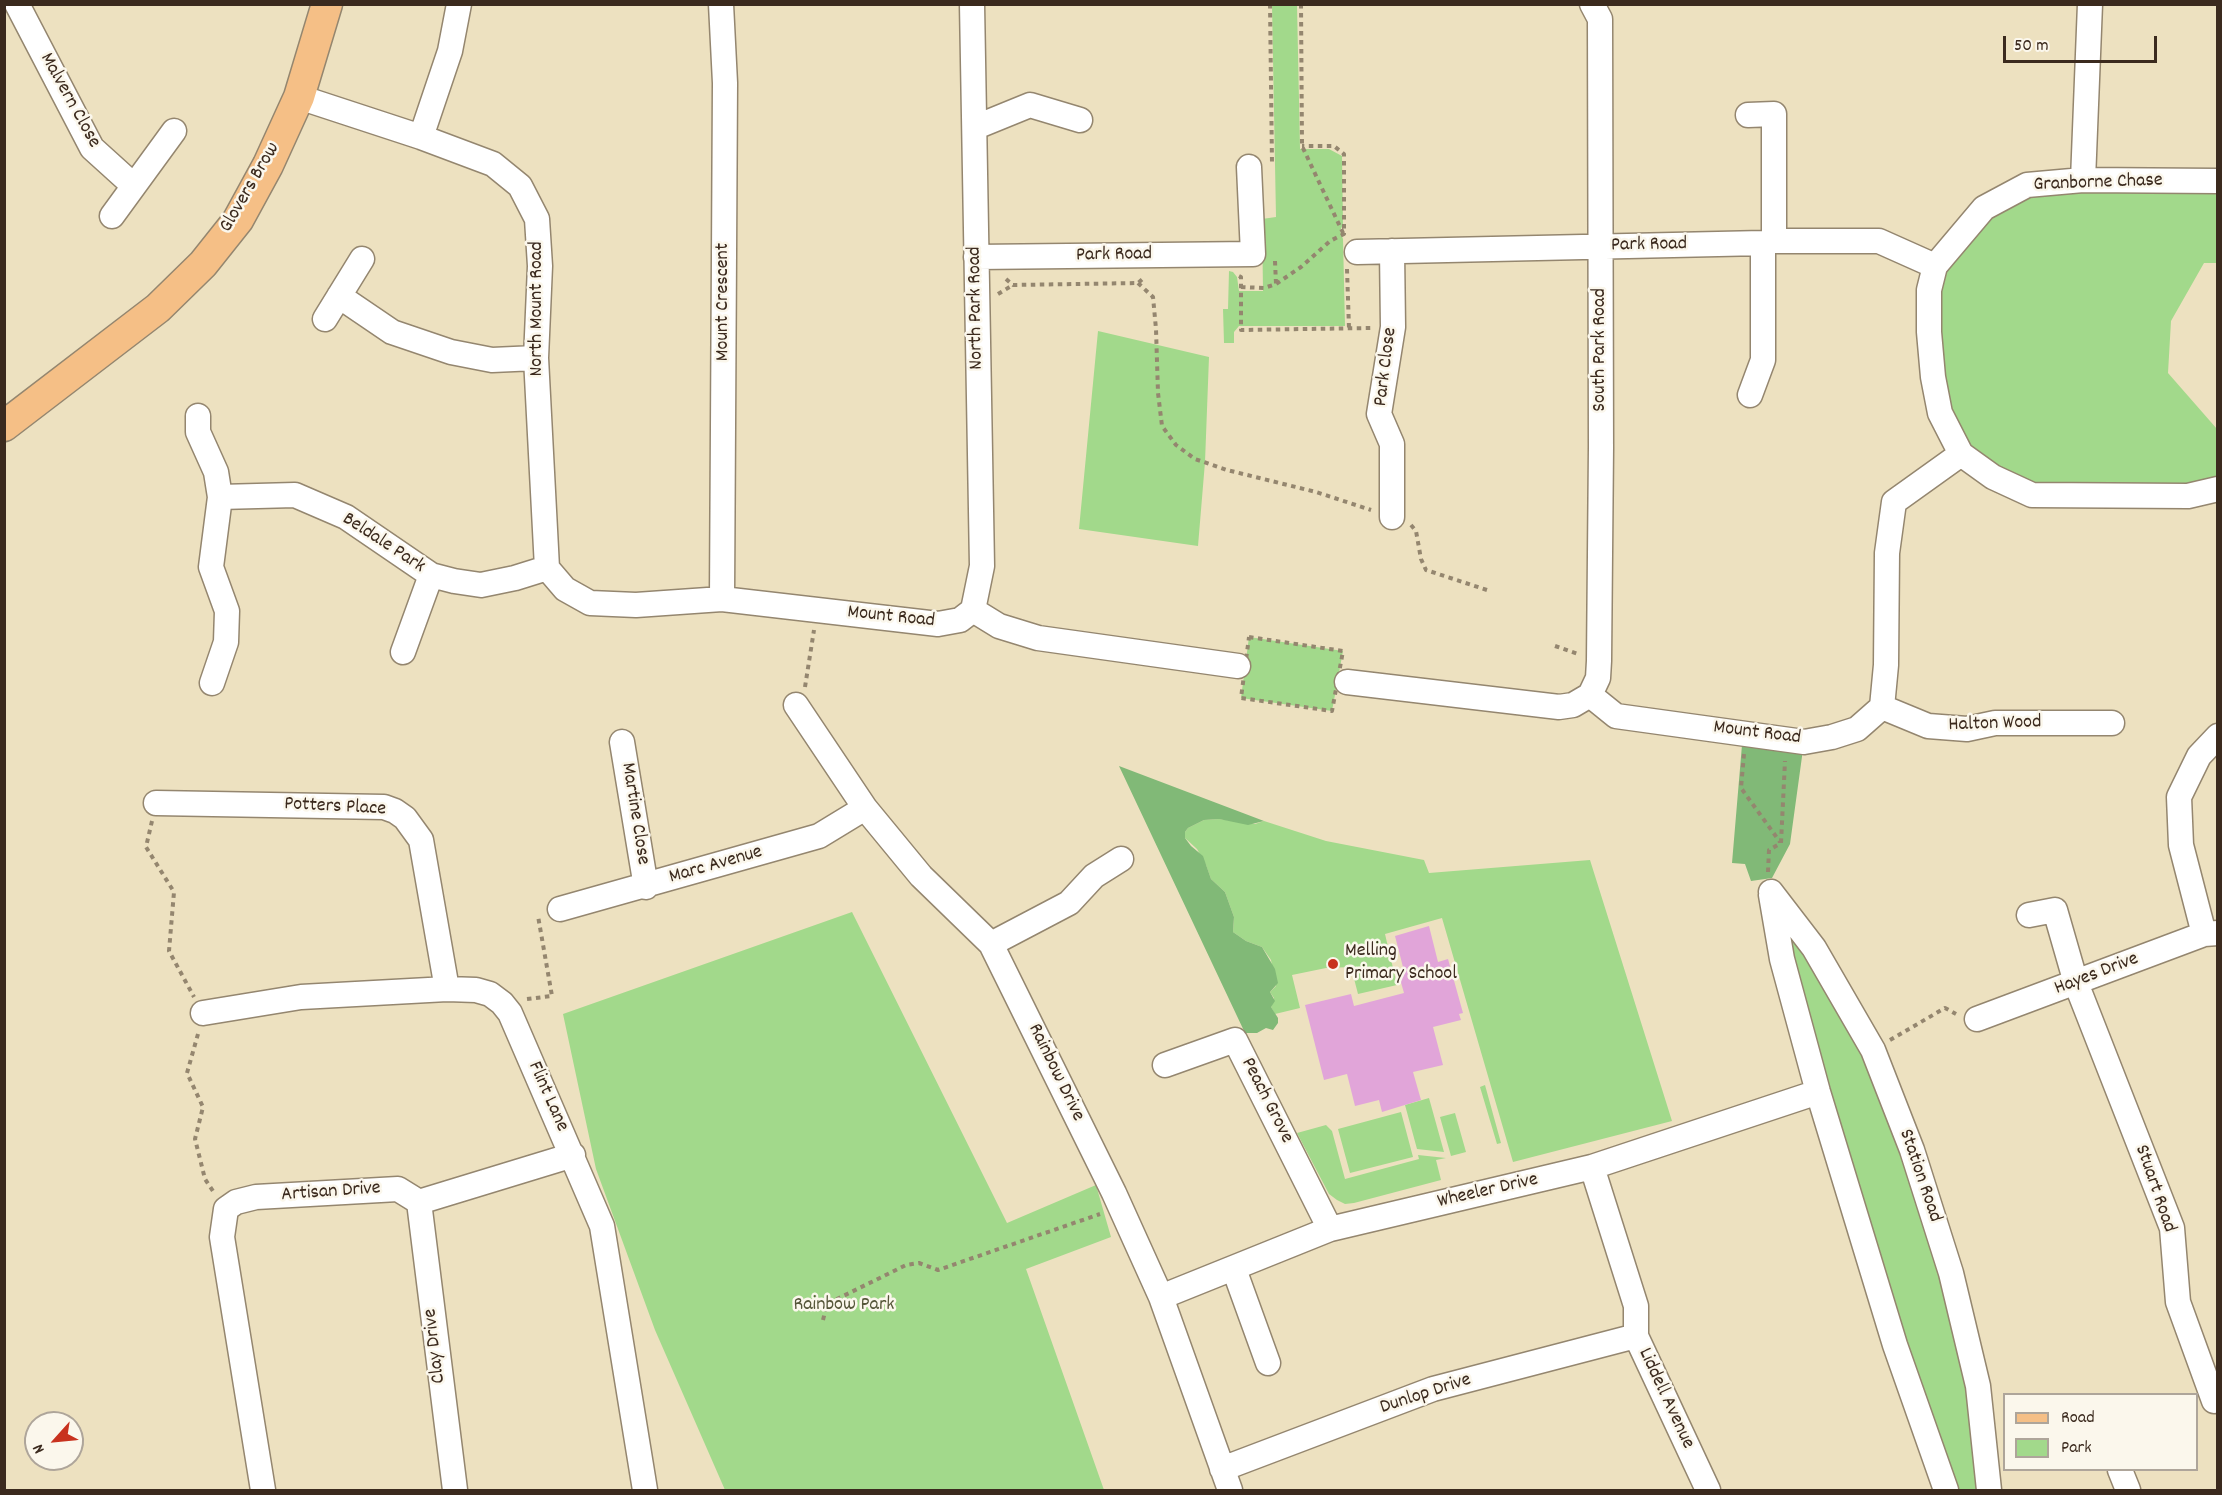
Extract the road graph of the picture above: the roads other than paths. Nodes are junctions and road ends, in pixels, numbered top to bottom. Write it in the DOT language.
graph roads {
  1 [pos="17,4"];
  2 [pos="327,4"];
  3 [pos="459,4"];
  4 [pos="721,4"];
  5 [pos="972,4"];
  6 [pos="1592,4"];
  7 [pos="2090,4"];
  8 [pos="299,97"];
  9 [pos="1748,115"];
  10 [pos="1080,120"];
  11 [pos="976,127"];
  12 [pos="174,131"];
  13 [pos="421,137"];
  14 [pos="1261,167"];
  15 [pos="2083,180"];
  16 [pos="2217,181"];
  17 [pos="134,186"];
  18 [pos="112,216"];
  19 [pos="1768,242"];
  20 [pos="1348,247"];
  21 [pos="1602,247"];
  22 [pos="1392,251"];
  23 [pos="976,257"];
  24 [pos="362,259"];
  25 [pos="1935,266"];
  26 [pos="339,296"];
  27 [pos="325,319"];
  28 [pos="536,358"];
  29 [pos="1750,395"];
  30 [pos="198,416"];
  31 [pos="4,426"];
  32 [pos="1961,454"];
  33 [pos="2217,489"];
  34 [pos="220,497"];
  35 [pos="1392,517"];
  36 [pos="547,568"];
  37 [pos="431,575"];
  38 [pos="722,599"];
  39 [pos="973,610"];
  40 [pos="403,652"];
  41 [pos="1238,666"];
  42 [pos="1347,682"];
  43 [pos="212,683"];
  44 [pos="1590,695"];
  45 [pos="1882,707"];
  46 [pos="798,709"];
  47 [pos="2112,723"];
  48 [pos="2217,736"];
  49 [pos="622,742"];
  50 [pos="156,803"];
  51 [pos="865,808"];
  52 [pos="1121,859"];
  53 [pos="646,886"];
  54 [pos="560,909"];
  55 [pos="2029,915"];
  56 [pos="2211,934"];
  57 [pos="991,944"];
  58 [pos="1814,948"];
  59 [pos="1782,959"];
  60 [pos="2076,983"];
  61 [pos="447,989"];
  62 [pos="203,1013"];
  63 [pos="1977,1019"];
  64 [pos="1165,1065"];
  65 [pos="1818,1092"];
  66 [pos="573,1155"];
  67 [pos="1592,1167"];
  68 [pos="418,1202"];
  69 [pos="1330,1229"];
  70 [pos="1234,1269"];
  71 [pos="1161,1298"];
  72 [pos="1636,1336"];
  73 [pos="1268,1364"];
  74 [pos="2209,1402"];
  75 [pos="2120,1471"];
  76 [pos="1226,1480"];
  77 [pos="1702,1489"];
  78 [pos="263,1491"];
  79 [pos="455,1491"];
  80 [pos="645,1491"];
  81 [pos="1946,1491"];
  82 [pos="1989,1491"];
  83 [pos="2128,1491"];
  1 -- 17 [label="street, Malvern Close"];
  2 -- 8 [label="main road, Glovers Brow"];
  3 -- 13 [label="street"];
  4 -- 38 [label="street, Mount Crescent"];
  5 -- 11 [label="street, North Park Road"];
  6 -- 21 [label="street, South Park Road"];
  7 -- 15 [label="street"];
  8 -- 13 [label="street, North Mount Road"];
  8 -- 31 [label="main road, Glovers Brow"];
  9 -- 19 [label="street"];
  10 -- 11 [label="street"];
  11 -- 23 [label="street, North Park Road"];
  12 -- 17 [label="street"];
  13 -- 28 [label="street, North Mount Road"];
  14 -- 23 [label="street, Park Road"];
  15 -- 16 [label="street, Granborne Chase"];
  15 -- 25 [label="street, Granborne Chase"];
  17 -- 18 [label="street"];
  19 -- 21 [label="street, Park Road"];
  19 -- 25 [label="street, Park Road"];
  19 -- 29 [label="street"];
  20 -- 22 [label="street, Park Road"];
  21 -- 22 [label="street, Park Road"];
  21 -- 44 [label="street, South Park Road"];
  22 -- 35 [label="street, Park Close"];
  23 -- 39 [label="street, North Park Road"];
  24 -- 26 [label="street"];
  25 -- 32 [label="street, Granborne Chase"];
  26 -- 27 [label="street"];
  26 -- 28 [label="street"];
  28 -- 36 [label="street, North Mount Road"];
  30 -- 34 [label="street"];
  32 -- 33 [label="street, Granborne Chase"];
  32 -- 45 [label="street"];
  34 -- 37 [label="street, Beldale Park"];
  34 -- 43 [label="street"];
  36 -- 37 [label="street, Beldale Park"];
  36 -- 38 [label="street, Mount Road"];
  37 -- 40 [label="street"];
  38 -- 39 [label="street, Mount Road"];
  39 -- 41 [label="street"];
  42 -- 44 [label="street"];
  44 -- 45 [label="street, Mount Road"];
  45 -- 47 [label="street, Halton Wood"];
  46 -- 51 [label="street, Rainbow Drive"];
  48 -- 56 [label="street"];
  49 -- 53 [label="street, Martine Close"];
  50 -- 61 [label="street, Potters Place"];
  51 -- 53 [label="street, Marc Avenue"];
  51 -- 57 [label="street, Rainbow Drive"];
  52 -- 57 [label="street"];
  53 -- 54 [label="street, Marc Avenue"];
  55 -- 60 [label="street, Stuart Road"];
  56 -- 60 [label="street, Hayes Drive"];
  57 -- 71 [label="street, Rainbow Drive"];
  58 -- 59 [label="street"];
  58 -- 59 [label="street, Station Road"];
  58 -- 82 [label="street, Station Road"];
  59 -- 65 [label="street"];
  60 -- 63 [label="street, Hayes Drive"];
  60 -- 74 [label="street, Stuart Road"];
  61 -- 62 [label="street"];
  61 -- 66 [label="street, Flint Lane"];
  64 -- 69 [label="street, Peach Grove"];
  65 -- 67 [label="street, Wheeler Drive"];
  65 -- 81 [label="street"];
  66 -- 68 [label="street"];
  66 -- 80 [label="street, Flint Lane"];
  67 -- 69 [label="street, Wheeler Drive"];
  67 -- 72 [label="street, Liddell Avenue"];
  68 -- 78 [label="street, Artisan Drive"];
  68 -- 79 [label="street, Clay Drive"];
  69 -- 70 [label="street, Wheeler Drive"];
  70 -- 71 [label="street, Wheeler Drive"];
  70 -- 73 [label="street"];
  71 -- 76 [label="street, Rainbow Drive"];
  72 -- 76 [label="street, Dunlop Drive"];
  72 -- 77 [label="street, Liddell Avenue"];
  75 -- 83 [label="street"];
}
